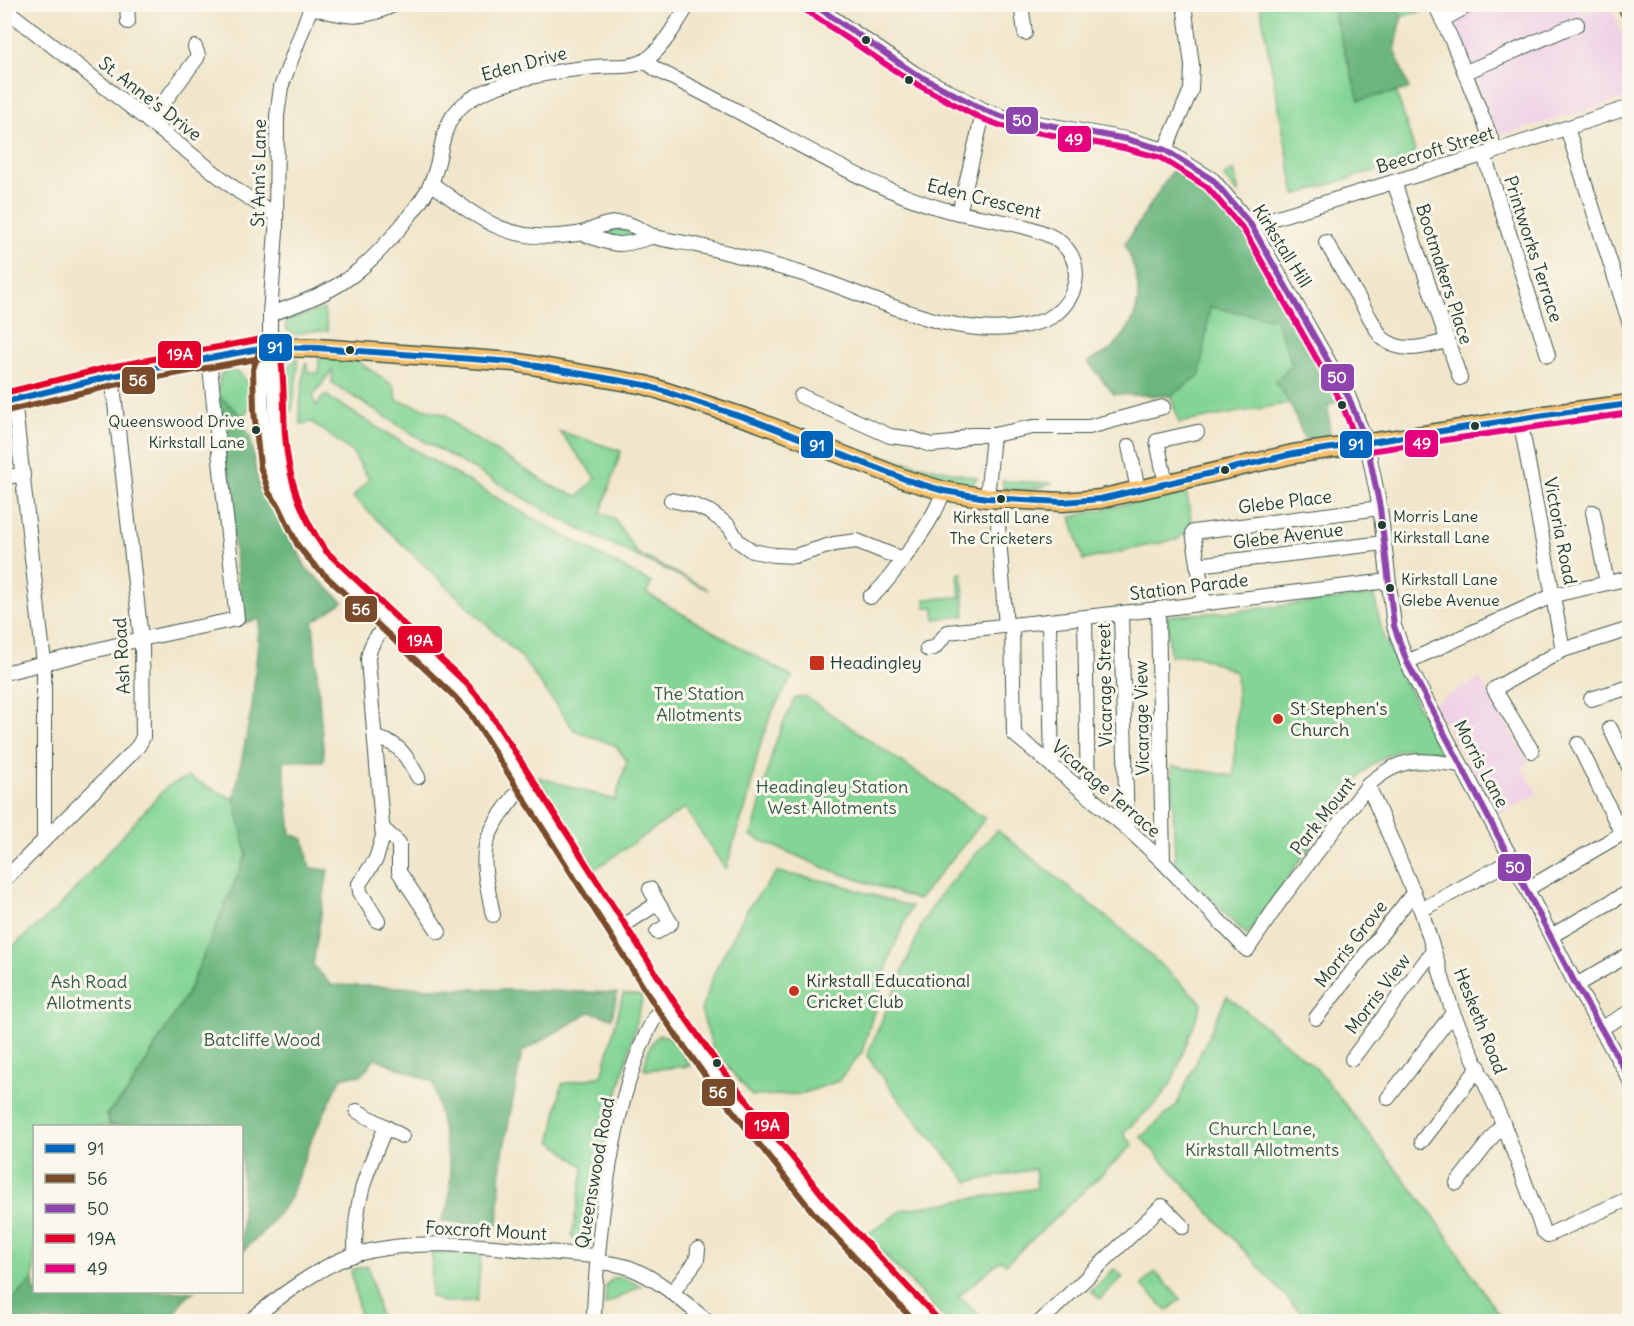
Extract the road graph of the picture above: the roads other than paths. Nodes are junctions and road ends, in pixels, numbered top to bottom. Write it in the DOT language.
graph roads {
  1 [pos="127,4"];
  2 [pos="396,4"];
  3 [pos="689,4"];
  4 [pos="812,4"];
  5 [pos="1021,4"];
  6 [pos="1184,4"];
  7 [pos="1435,4"];
  8 [pos="1471,4"];
  9 [pos="1626,4"];
  10 [pos="311,6"];
  11 [pos="4,8"];
  12 [pos="1629,11"];
  13 [pos="1442,20"];
  14 [pos="128,21"];
  15 [pos="1577,24"];
  16 [pos="1025,33"];
  17 [pos="195,47"];
  18 [pos="645,61"];
  19 [pos="1466,72"];
  20 [pos="1629,107"];
  21 [pos="984,110"];
  22 [pos="150,122"];
  23 [pos="1567,128"];
  24 [pos="1165,150"];
  25 [pos="1490,153"];
  26 [pos="1394,182"];
  27 [pos="431,183"];
  28 [pos="959,213"];
  29 [pos="276,215"];
  30 [pos="1251,225"];
  31 [pos="581,233"];
  32 [pos="654,236"];
  33 [pos="1326,242"];
  34 [pos="270,314"];
  35 [pos="1629,324"];
  36 [pos="1448,340"];
  37 [pos="270,347"];
  38 [pos="1548,355"];
  39 [pos="209,358"];
  40 [pos="112,376"];
  41 [pos="1460,378"];
  42 [pos="801,396"];
  43 [pos="9,401"];
  44 [pos="1629,404"];
  45 [pos="1163,407"];
  46 [pos="1520,418"];
  47 [pos="1197,432"];
  48 [pos="993,435"];
  49 [pos="1367,444"];
  50 [pos="1129,446"];
  51 [pos="23,474"];
  52 [pos="4,478"];
  53 [pos="1166,484"];
  54 [pos="1138,490"];
  55 [pos="944,491"];
  56 [pos="987,498"];
  57 [pos="1380,508"];
  58 [pos="1593,512"];
  59 [pos="679,518"];
  60 [pos="998,526"];
  61 [pos="1384,543"];
  62 [pos="902,559"];
  63 [pos="1197,565"];
  64 [pos="1629,578"];
  65 [pos="1388,581"];
  66 [pos="1607,583"];
  67 [pos="1554,595"];
  68 [pos="870,597"];
  69 [pos="1204,603"];
  70 [pos="1158,609"];
  71 [pos="1122,614"];
  72 [pos="1085,618"];
  73 [pos="1049,622"];
  74 [pos="388,623"];
  75 [pos="1004,627"];
  76 [pos="1629,630"];
  77 [pos="141,639"];
  78 [pos="927,649"];
  79 [pos="1563,650"];
  80 [pos="1407,662"];
  81 [pos="44,663"];
  82 [pos="4,673"];
  83 [pos="1629,687"];
  84 [pos="1591,699"];
  85 [pos="1610,728"];
  86 [pos="375,739"];
  87 [pos="1578,744"];
  88 [pos="1532,751"];
  89 [pos="1461,765"];
  90 [pos="1052,766"];
  91 [pos="1629,769"];
  92 [pos="418,777"];
  93 [pos="525,782"];
  94 [pos="1368,785"];
  95 [pos="1088,796"];
  96 [pos="382,828"];
  97 [pos="1127,828"];
  98 [pos="1626,832"];
  99 [pos="44,840"];
  100 [pos="1512,860"];
  101 [pos="1163,862"];
  102 [pos="4,880"];
  103 [pos="650,889"];
  104 [pos="1527,889"];
  105 [pos="1629,891"];
  106 [pos="1414,892"];
  107 [pos="658,903"];
  108 [pos="1421,910"];
  109 [pos="493,915"];
  110 [pos="378,921"];
  111 [pos="618,929"];
  112 [pos="439,932"];
  113 [pos="657,932"];
  114 [pos="1551,936"];
  115 [pos="1247,950"];
  116 [pos="1433,951"];
  117 [pos="1629,954"];
  118 [pos="1576,985"];
  119 [pos="664,1002"];
  120 [pos="1629,1012"];
  121 [pos="1453,1013"];
  122 [pos="1316,1018"];
  123 [pos="1601,1028"];
  124 [pos="1352,1059"];
  125 [pos="1479,1067"];
  126 [pos="1629,1076"];
  127 [pos="1388,1098"];
  128 [pos="357,1111"];
  129 [pos="1503,1123"];
  130 [pos="386,1127"];
  131 [pos="402,1136"];
  132 [pos="1422,1142"];
  133 [pos="1457,1183"];
  134 [pos="1627,1199"];
  135 [pos="1183,1227"];
  136 [pos="698,1249"];
  137 [pos="355,1255"];
  138 [pos="597,1259"];
  139 [pos="672,1293"];
  140 [pos="249,1322"];
  141 [pos="594,1322"];
  142 [pos="708,1322"];
  143 [pos="928,1322"];
  144 [pos="1040,1322"];
  1 -- 14 [label="street"];
  2 -- 10 [label="street"];
  3 -- 18 [label="street"];
  4 -- 21 [label="street, Kirkstall Hill"];
  5 -- 16 [label="street"];
  6 -- 24 [label="street"];
  7 -- 13 [label="street, Printworks Terrace"];
  8 -- 13 [label="street"];
  9 -- 12 [label="main road"];
  10 -- 29 [label="street, St Ann's Lane"];
  11 -- 22 [label="street, St. Anne's Drive"];
  13 -- 19 [label="street, Printworks Terrace"];
  15 -- 19 [label="street"];
  17 -- 22 [label="street"];
  18 -- 27 [label="street, Eden Drive"];
  18 -- 28 [label="street, Eden Crescent"];
  19 -- 25 [label="street, Printworks Terrace"];
  20 -- 23 [label="street, Beecroft Street"];
  21 -- 24 [label="street, Kirkstall Hill"];
  21 -- 28 [label="street"];
  22 -- 29 [label="street, St. Anne's Drive"];
  23 -- 25 [label="street, Beecroft Street"];
  23 -- 35 [label="street"];
  24 -- 30 [label="street, Kirkstall Hill"];
  25 -- 26 [label="street, Beecroft Street"];
  25 -- 38 [label="street, Printworks Terrace"];
  26 -- 30 [label="street, Beecroft Street"];
  26 -- 36 [label="street, Bootmakers Place"];
  27 -- 31 [label="street, Eden Crescent"];
  27 -- 34 [label="street, Eden Drive"];
  28 -- 32 [label="street, Eden Crescent"];
  29 -- 34 [label="street, St Ann's Lane"];
  30 -- 49 [label="street, Kirkstall Hill"];
  31 -- 32 [label="street, Eden Crescent"];
  31 -- 32 [label="street, Eden Crescent"];
  33 -- 36 [label="street"];
  34 -- 37 [label="street, St Ann's Lane"];
  36 -- 41 [label="street, Bootmakers Place"];
  37 -- 39 [label="main road"];
  37 -- 55 [label="main road"];
  37 -- 74 [label="street, St Ann's Lane"];
  39 -- 40 [label="main road"];
  39 -- 77 [label="street"];
  40 -- 43 [label="main road"];
  40 -- 77 [label="street, Ash Road"];
  42 -- 48 [label="street"];
  43 -- 51 [label="street"];
  44 -- 46 [label="main road"];
  45 -- 48 [label="street"];
  46 -- 49 [label="main road"];
  46 -- 67 [label="street, Victoria Road"];
  47 -- 53 [label="street"];
  48 -- 56 [label="street"];
  49 -- 53 [label="main road"];
  49 -- 57 [label="street, Morris Lane"];
  50 -- 54 [label="street"];
  51 -- 52 [label="street"];
  51 -- 81 [label="street"];
  53 -- 54 [label="main road"];
  54 -- 56 [label="main road"];
  55 -- 56 [label="main road"];
  55 -- 62 [label="street"];
  57 -- 61 [label="street, Morris Lane"];
  57 -- 63 [label="street, Glebe Place"];
  58 -- 66 [label="street"];
  59 -- 62 [label="street"];
  60 -- 75 [label="street, Vicarage Terrace"];
  61 -- 63 [label="street, Glebe Avenue"];
  61 -- 65 [label="street, Morris Lane"];
  62 -- 68 [label="street"];
  63 -- 69 [label="street"];
  64 -- 66 [label="street"];
  65 -- 69 [label="street, Station Parade"];
  65 -- 80 [label="street, Morris Lane"];
  66 -- 67 [label="street"];
  67 -- 79 [label="street, Victoria Road"];
  67 -- 80 [label="street"];
  69 -- 70 [label="street, Station Parade"];
  70 -- 71 [label="street, Station Parade"];
  70 -- 101 [label="street, Vicarage View"];
  71 -- 72 [label="street, Station Parade"];
  71 -- 97 [label="street, Vicarage Street"];
  72 -- 73 [label="street, Station Parade"];
  72 -- 95 [label="street"];
  73 -- 75 [label="street, Station Parade"];
  73 -- 90 [label="street"];
  74 -- 86 [label="street"];
  74 -- 93 [label="street, St Ann's Lane"];
  75 -- 78 [label="street, Station Parade"];
  75 -- 90 [label="street, Vicarage Terrace"];
  76 -- 79 [label="street"];
  77 -- 81 [label="street"];
  77 -- 99 [label="street, Ash Road"];
  79 -- 88 [label="street"];
  80 -- 89 [label="street, Morris Lane"];
  81 -- 82 [label="street"];
  81 -- 99 [label="street"];
  83 -- 84 [label="street"];
  85 -- 91 [label="street"];
  86 -- 92 [label="street"];
  86 -- 96 [label="street"];
  87 -- 98 [label="street"];
  89 -- 94 [label="street, Park Mount"];
  89 -- 100 [label="street, Morris Lane"];
  90 -- 95 [label="street, Vicarage Terrace"];
  93 -- 109 [label="street"];
  93 -- 111 [label="street, St Ann's Lane"];
  94 -- 106 [label="street, Hesketh Road"];
  94 -- 115 [label="street, Park Mount"];
  95 -- 97 [label="street, Vicarage Terrace"];
  96 -- 110 [label="street"];
  96 -- 112 [label="street"];
  97 -- 101 [label="street, Vicarage Terrace"];
  98 -- 104 [label="street"];
  99 -- 102 [label="street, Ash Road"];
  100 -- 104 [label="street, Morris Lane"];
  100 -- 108 [label="street"];
  101 -- 115 [label="street, Vicarage Terrace"];
  103 -- 107 [label="street"];
  104 -- 114 [label="street, Morris Lane"];
  105 -- 114 [label="street"];
  106 -- 108 [label="street, Hesketh Road"];
  106 -- 122 [label="street, Morris Grove"];
  107 -- 111 [label="street"];
  107 -- 113 [label="street"];
  108 -- 116 [label="street, Hesketh Road"];
  111 -- 119 [label="street, St Ann's Lane"];
  114 -- 118 [label="street, Morris Lane"];
  116 -- 121 [label="street, Hesketh Road"];
  116 -- 124 [label="street, Morris View"];
  117 -- 118 [label="street"];
  118 -- 123 [label="street, Morris Lane"];
  119 -- 138 [label="street, Queenswood Road"];
  119 -- 143 [label="street, St Ann's Lane"];
  120 -- 123 [label="street"];
  121 -- 125 [label="street, Hesketh Road"];
  121 -- 127 [label="street"];
  123 -- 126 [label="street, Morris Lane"];
  125 -- 129 [label="street, Hesketh Road"];
  125 -- 132 [label="street"];
  128 -- 130 [label="street"];
  129 -- 133 [label="street"];
  129 -- 134 [label="street, Hesketh Road"];
  130 -- 131 [label="street"];
  130 -- 137 [label="street"];
  135 -- 144 [label="street"];
  136 -- 139 [label="street"];
  137 -- 138 [label="street, Foxcroft Mount"];
  137 -- 140 [label="street, Foxcroft Mount"];
  138 -- 139 [label="street, Foxcroft Mount"];
  138 -- 141 [label="street, Queenswood Road"];
  139 -- 142 [label="street, Foxcroft Mount"];
}
